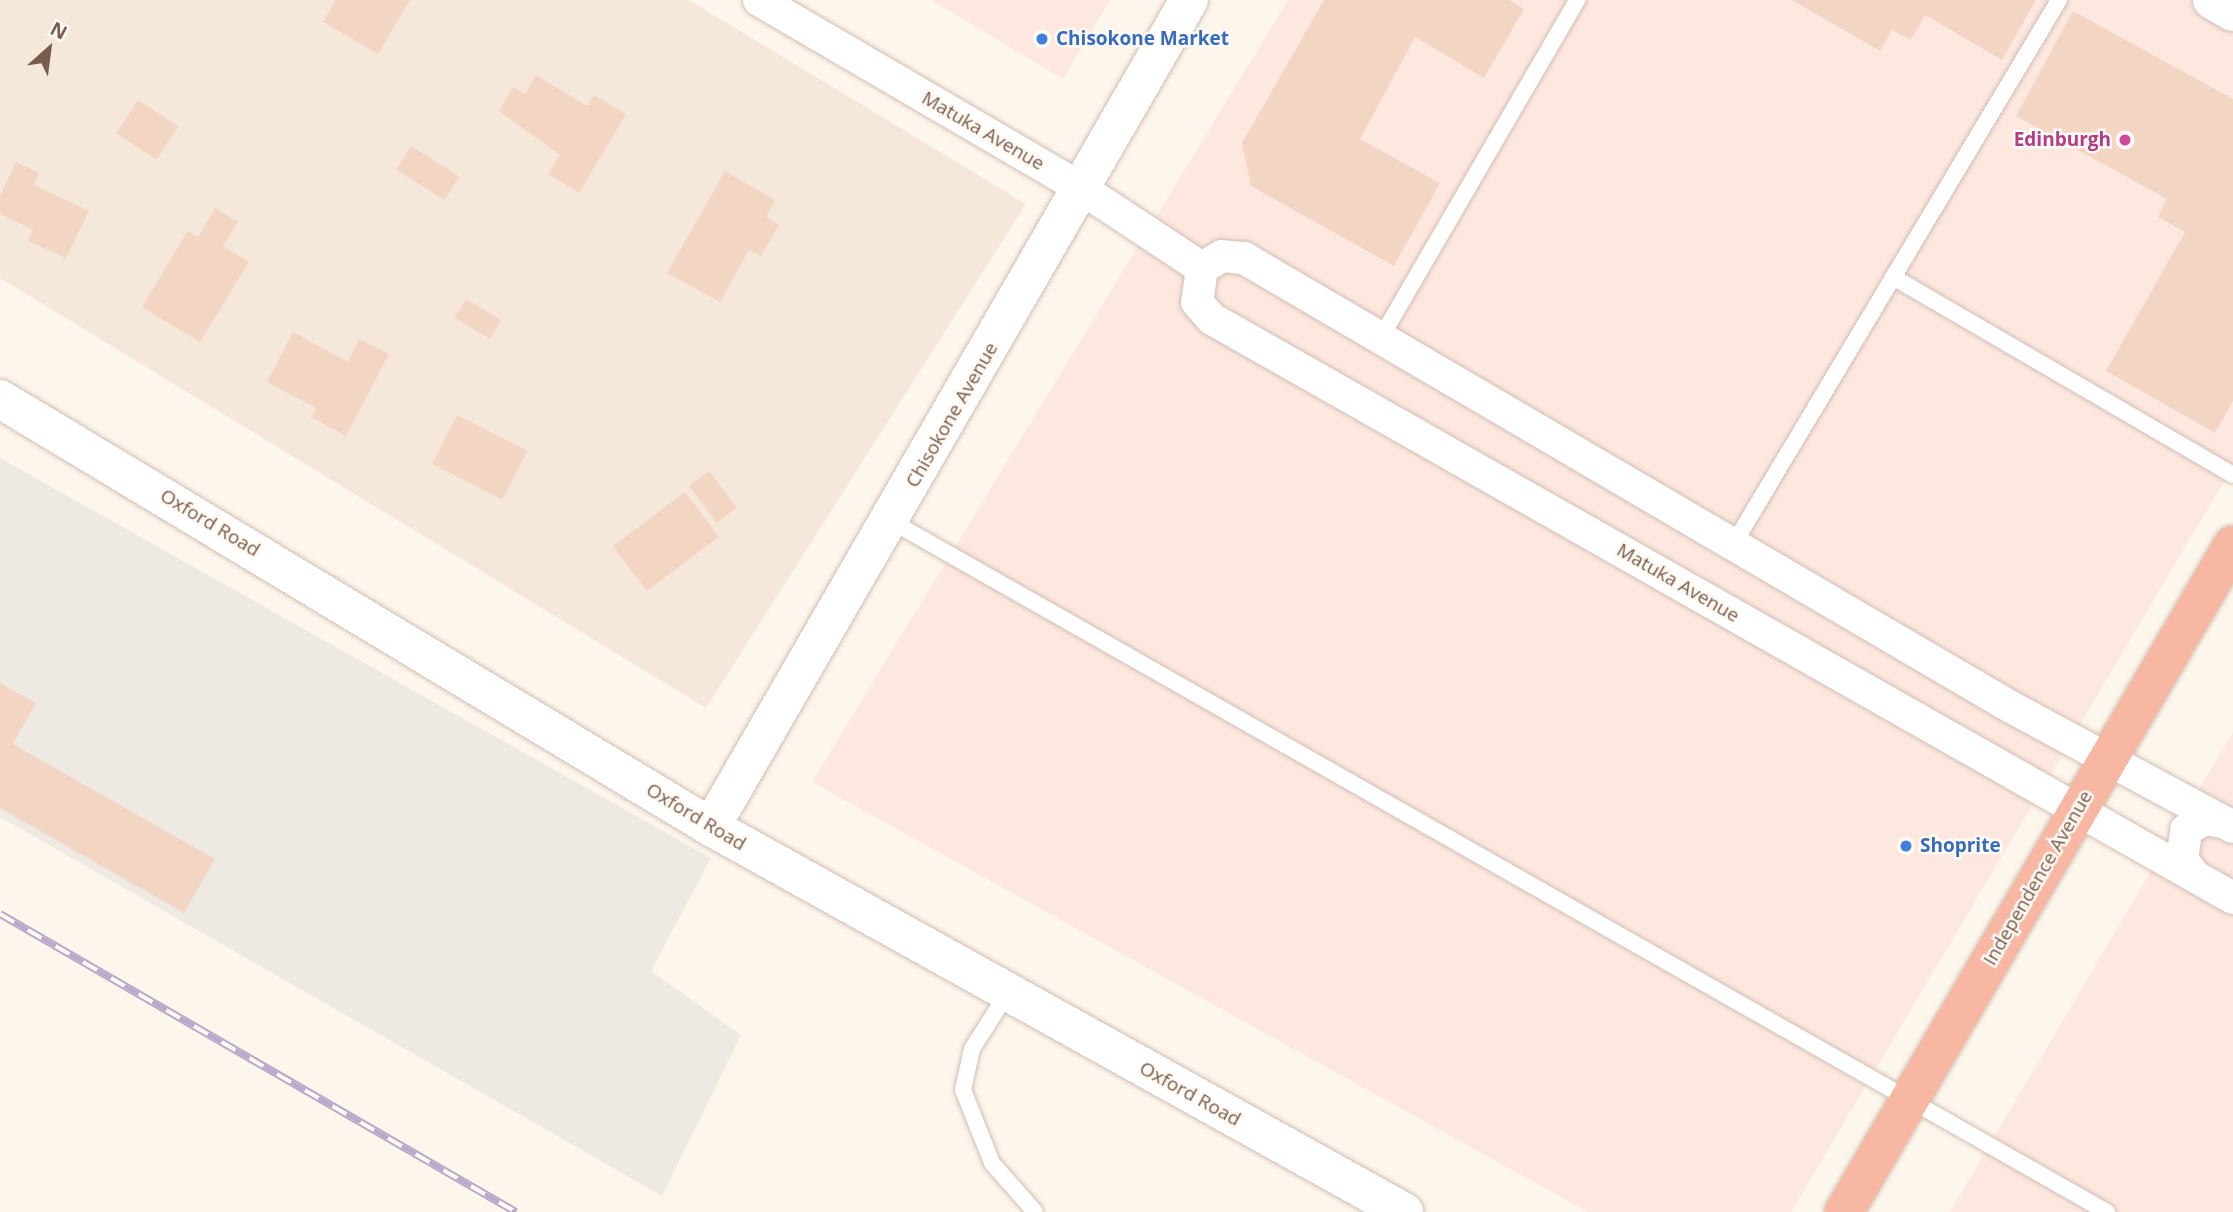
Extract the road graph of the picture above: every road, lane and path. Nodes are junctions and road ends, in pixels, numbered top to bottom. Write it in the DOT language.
graph roads {
  1 [pos="759,0"];
  2 [pos="1189,0"];
  3 [pos="1577,0"];
  4 [pos="2059,0"];
  5 [pos="2212,0"];
  6 [pos="2233,12"];
  7 [pos="1082,189"];
  8 [pos="1202,268"];
  9 [pos="1893,277"];
  10 [pos="1380,339"];
  11 [pos="0,399"];
  12 [pos="2233,475"];
  13 [pos="891,521"];
  14 [pos="1734,545"];
  15 [pos="2233,545"];
  16 [pos="2107,761"];
  17 [pos="2078,811"];
  18 [pos="2228,824"];
  19 [pos="711,827"];
  20 [pos="2195,876"];
  21 [pos="2233,898"];
  22 [pos="1007,994"];
  23 [pos="1909,1100"];
  24 [pos="1035,1212"];
  25 [pos="1404,1212"];
  26 [pos="1844,1212"];
  27 [pos="2107,1212"];
  1 -- 7 [label="street, Matuka Avenue"];
  2 -- 7 [label="main road, Chisokone Avenue"];
  3 -- 10 [label="lane"];
  4 -- 9 [label="lane"];
  5 -- 6 [label="main road"];
  7 -- 8 [label="street, Matuka Avenue"];
  7 -- 13 [label="main road, Chisokone Avenue"];
  8 -- 10 [label="street"];
  8 -- 17 [label="street, Matuka Avenue"];
  9 -- 12 [label="lane"];
  9 -- 14 [label="lane"];
  10 -- 14 [label="street"];
  11 -- 19 [label="main road, Oxford Road"];
  13 -- 19 [label="main road, Chisokone Avenue"];
  13 -- 23 [label="lane"];
  14 -- 16 [label="street"];
  15 -- 16 [label="highway, Independence Avenue"];
  16 -- 17 [label="highway, Independence Avenue"];
  16 -- 18 [label="street"];
  17 -- 20 [label="street, Matuka Avenue"];
  17 -- 23 [label="highway, Independence Avenue"];
  18 -- 20 [label="street"];
  19 -- 22 [label="main road, Oxford Road"];
  20 -- 21 [label="street, Matuka Avenue"];
  22 -- 24 [label="lane"];
  22 -- 25 [label="main road, Oxford Road"];
  23 -- 26 [label="highway, Independence Avenue"];
  23 -- 27 [label="lane"];
}
